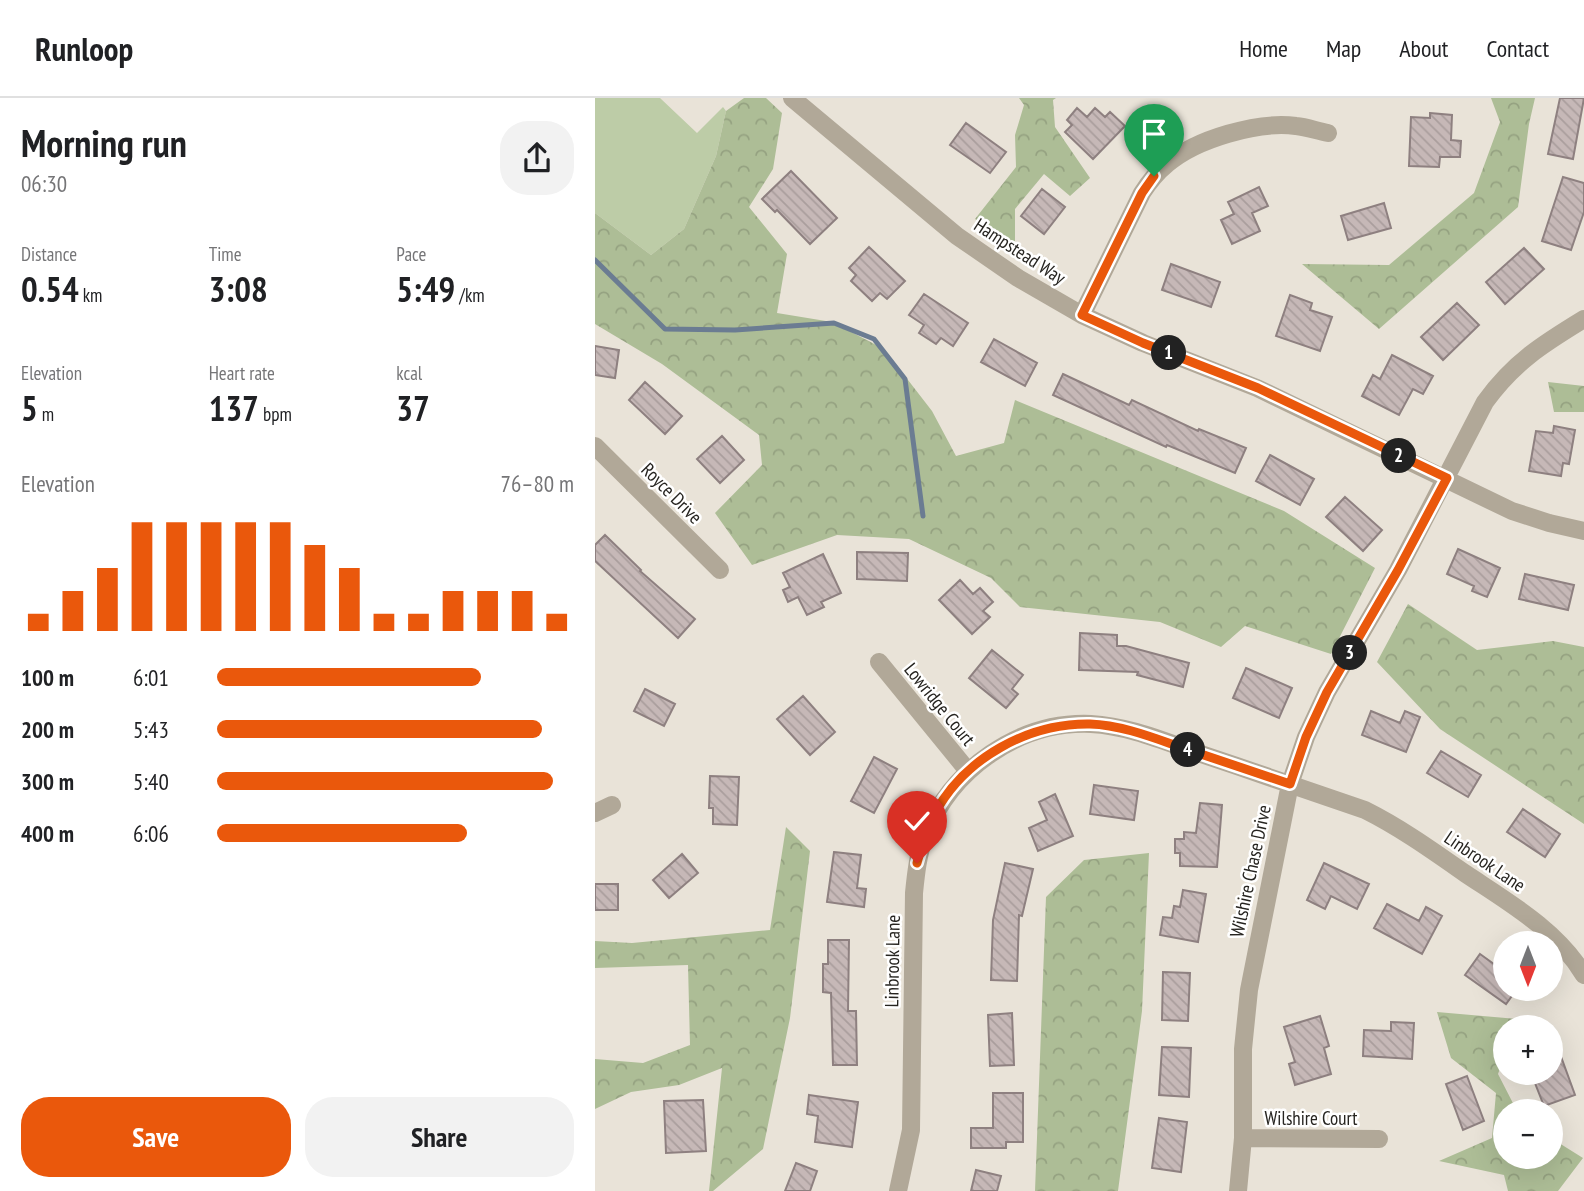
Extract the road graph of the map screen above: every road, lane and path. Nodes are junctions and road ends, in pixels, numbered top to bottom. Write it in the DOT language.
graph roads {
  1 [pos="792,98"];
  2 [pos="1328,133"];
  3 [pos="1082,315"];
  4 [pos="1584,319"];
  5 [pos="595,446"];
  6 [pos="1447,478"];
  7 [pos="1584,531"];
  8 [pos="720,570"];
  9 [pos="879,663"];
  10 [pos="968,771"];
  11 [pos="1290,784"];
  12 [pos="612,804"];
  13 [pos="595,813"];
  14 [pos="1584,975"];
  15 [pos="1243,1138"];
  16 [pos="1380,1139"];
  17 [pos="898,1191"];
  18 [pos="1238,1191"];
  1 -- 3 [label="street, Hampstead Way"];
  2 -- 3 [label="street"];
  3 -- 6 [label="street, Hampstead Way"];
  4 -- 6 [label="street, Wilshire Chase Drive"];
  5 -- 8 [label="street, Royce Drive"];
  6 -- 7 [label="street, Hampstead Way"];
  6 -- 11 [label="street, Wilshire Chase Drive"];
  9 -- 10 [label="street, Lowridge Court"];
  10 -- 11 [label="street, Linbrook Lane"];
  10 -- 17 [label="street, Linbrook Lane"];
  11 -- 14 [label="street, Linbrook Lane"];
  11 -- 15 [label="street, Wilshire Chase Drive"];
  12 -- 13 [label="street"];
  15 -- 16 [label="street, Wilshire Court"];
  15 -- 18 [label="street, Wilshire Chase Drive"];
}
